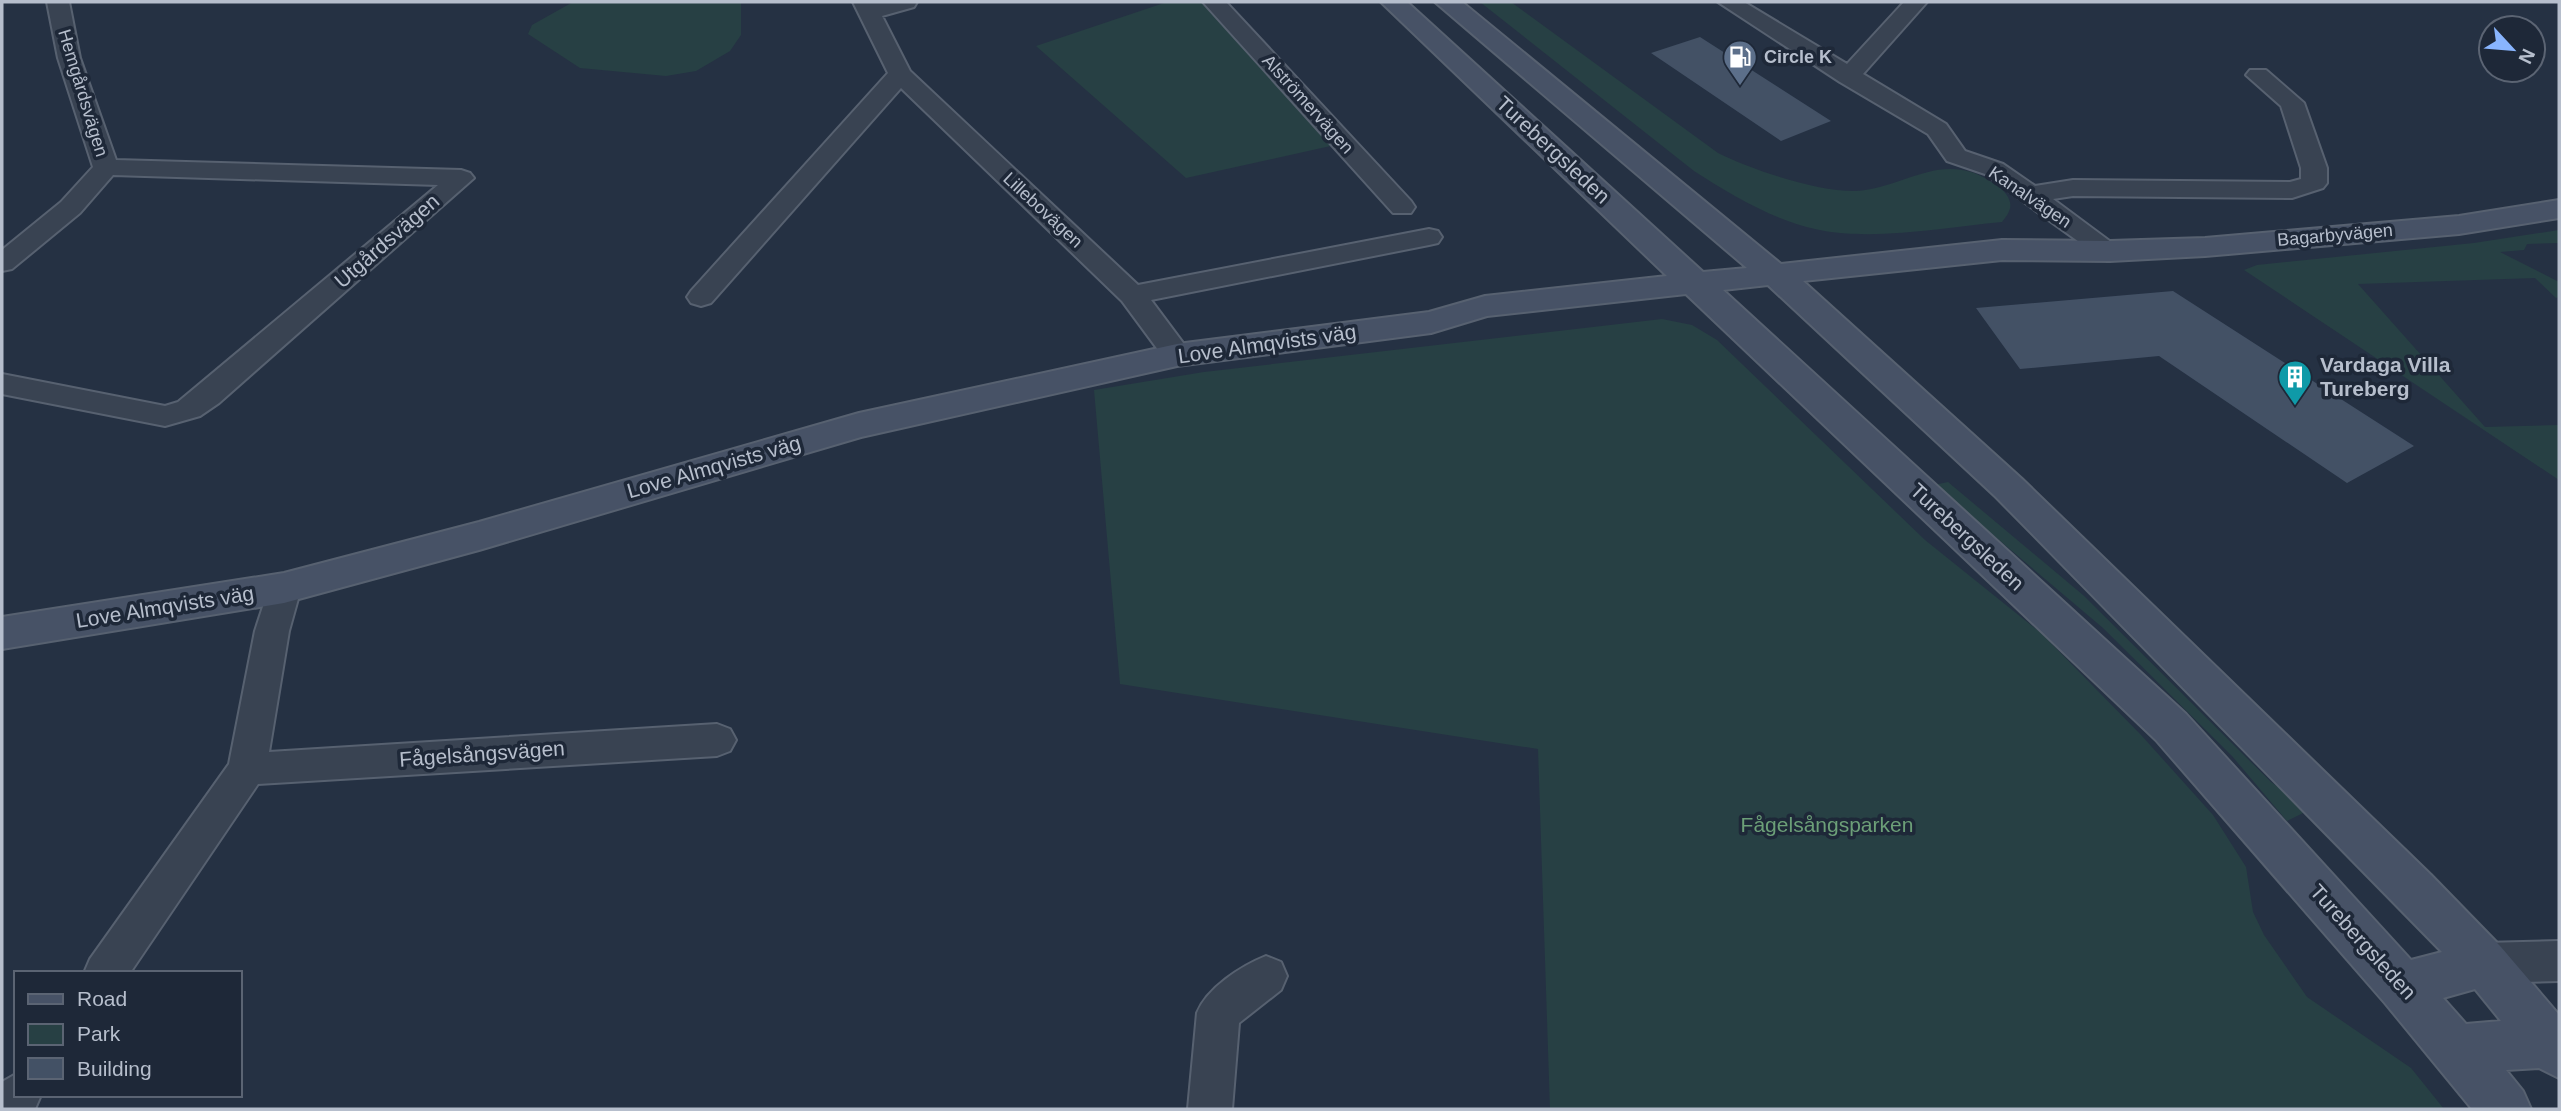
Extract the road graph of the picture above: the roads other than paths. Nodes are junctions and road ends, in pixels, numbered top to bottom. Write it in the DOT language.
graph roads {
  1 [pos="58,2"];
  2 [pos="906,2"];
  3 [pos="1214,2"];
  4 [pos="1393,2"];
  5 [pos="1447,2"];
  6 [pos="1729,2"];
  7 [pos="1916,2"];
  8 [pos="867,8"];
  9 [pos="900,74"];
  10 [pos="2258,75"];
  11 [pos="1848,77"];
  12 [pos="106,167"];
  13 [pos="2031,194"];
  14 [pos="1402,207"];
  15 [pos="2559,209"];
  16 [pos="1429,237"];
  17 [pos="2110,251"];
  18 [pos="2,263"];
  19 [pos="1787,284"];
  20 [pos="1706,293"];
  21 [pos="1132,295"];
  22 [pos="701,297"];
  23 [pos="1177,355"];
  24 [pos="2,384"];
  25 [pos="284,588"];
  26 [pos="2,633"];
  27 [pos="717,740"];
  28 [pos="247,769"];
  29 [pos="2559,961"];
  30 [pos="2484,963"];
  31 [pos="106,971"];
  32 [pos="1266,976"];
  33 [pos="2402,986"];
  34 [pos="2556,1045"];
  35 [pos="2457,1049"];
  36 [pos="1210,1109"];
  37 [pos="2505,1109"];
  1 -- 12 [label="street, Hemgårdsvägen"];
  2 -- 8 [label="street"];
  3 -- 14 [label="street, Alströmervägen"];
  4 -- 20 [label="main road, Turebergsleden"];
  5 -- 19 [label="main road, Turebergsleden"];
  6 -- 11 [label="street, Kanalvägen"];
  7 -- 11 [label="street"];
  8 -- 9 [label="street, Lillebovägen"];
  9 -- 21 [label="street, Lillebovägen"];
  9 -- 22 [label="street"];
  10 -- 13 [label="street"];
  11 -- 13 [label="street, Kanalvägen"];
  12 -- 18 [label="street, Hemgårdsvägen"];
  12 -- 24 [label="street, Utgårdsvägen"];
  13 -- 17 [label="street, Kanalvägen"];
  15 -- 17 [label="main road, Bagarbyvägen"];
  16 -- 21 [label="street"];
  17 -- 19 [label="main road, Bagarbyvägen"];
  19 -- 20 [label="main road, Bagarbyvägen"];
  19 -- 30 [label="main road, Turebergsleden"];
  20 -- 23 [label="main road, Love Almqvists väg"];
  20 -- 33 [label="main road, Turebergsleden"];
  21 -- 23 [label="street, Lillebovägen"];
  23 -- 25 [label="main road, Love Almqvists väg"];
  25 -- 26 [label="main road, Love Almqvists väg"];
  25 -- 28 [label="street"];
  27 -- 28 [label="street, Fågelsångsvägen"];
  28 -- 31 [label="street"];
  29 -- 30 [label="street"];
  30 -- 33 [label="main road"];
  30 -- 34 [label="main road, Turebergsleden"];
  32 -- 36 [label="street"];
  33 -- 35 [label="main road, Turebergsleden"];
  34 -- 35 [label="main road"];
  35 -- 37 [label="main road, Turebergsleden"];
}
